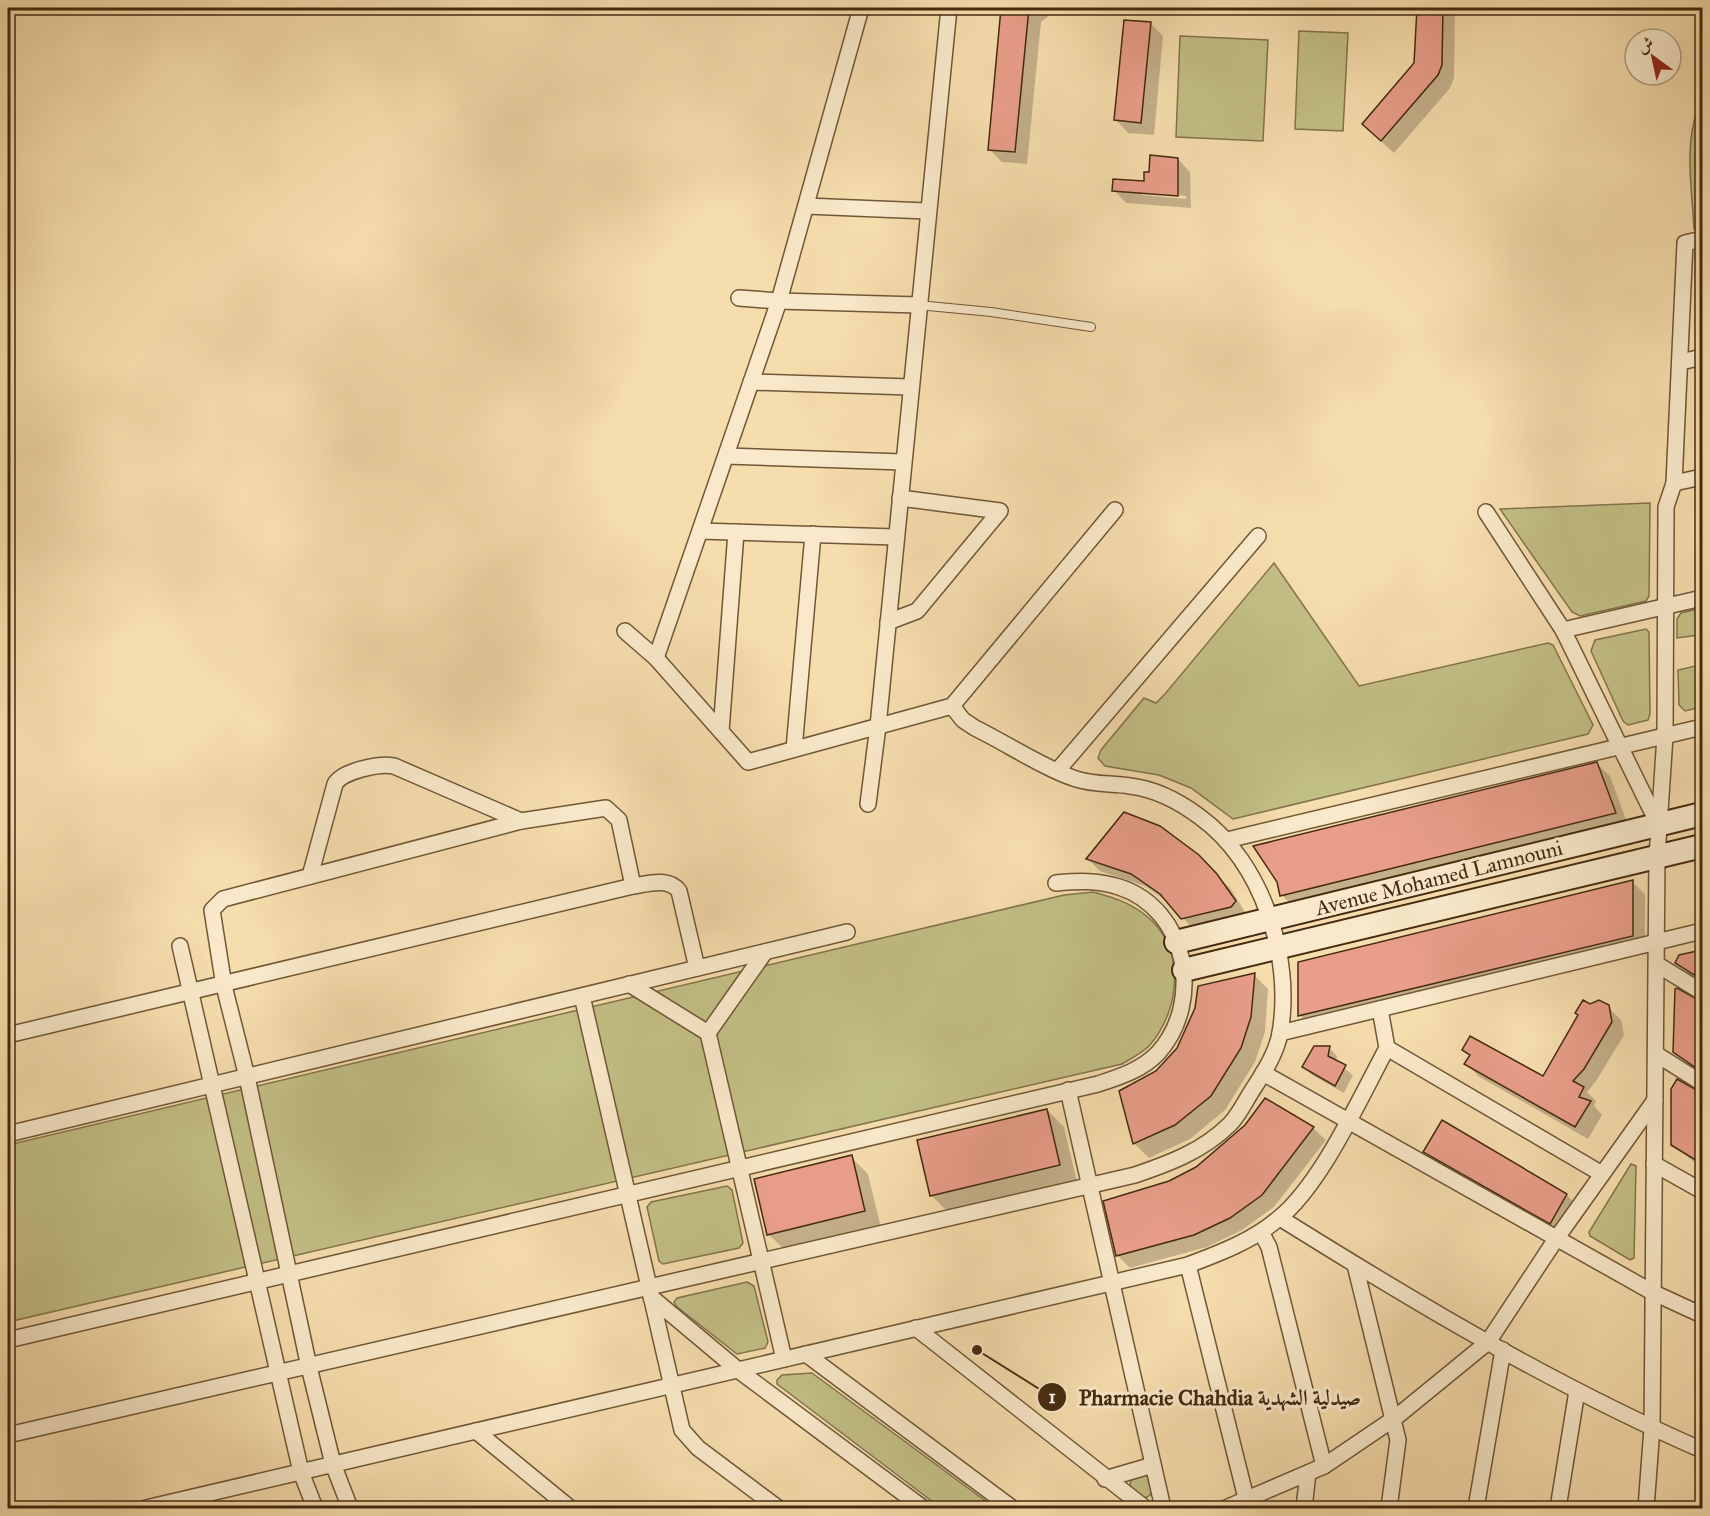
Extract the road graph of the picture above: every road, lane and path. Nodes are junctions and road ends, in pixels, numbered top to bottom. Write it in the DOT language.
graph roads {
  1 [pos="861,8"];
  2 [pos="949,8"];
  3 [pos="806,206"];
  4 [pos="927,211"];
  5 [pos="1702,239"];
  6 [pos="739,298"];
  7 [pos="779,301"];
  8 [pos="918,305"];
  9 [pos="1091,327"];
  10 [pos="1702,357"];
  11 [pos="1681,362"];
  12 [pos="751,382"];
  13 [pos="910,387"];
  14 [pos="726,456"];
  15 [pos="903,462"];
  16 [pos="1702,477"];
  17 [pos="1674,483"];
  18 [pos="900,498"];
  19 [pos="1115,510"];
  20 [pos="1486,512"];
  21 [pos="700,531"];
  22 [pos="736,532"];
  23 [pos="813,534"];
  24 [pos="1258,536"];
  25 [pos="896,537"];
  26 [pos="1702,598"];
  27 [pos="1663,607"];
  28 [pos="888,622"];
  29 [pos="1563,630"];
  30 [pos="625,631"];
  31 [pos="656,658"];
  32 [pos="952,705"];
  33 [pos="878,726"];
  34 [pos="1702,727"];
  35 [pos="721,731"];
  36 [pos="1665,736"];
  37 [pos="1621,746"];
  38 [pos="794,749"];
  39 [pos="1058,770"];
  40 [pos="868,804"];
  41 [pos="1702,814"];
  42 [pos="520,821"];
  43 [pos="1658,825"];
  44 [pos="1227,840"];
  45 [pos="1702,846"];
  46 [pos="1657,857"];
  47 [pos="310,876"];
  48 [pos="1056,884"];
  49 [pos="633,886"];
  50 [pos="1269,919"];
  51 [pos="1702,931"];
  52 [pos="847,932"];
  53 [pos="1176,942"];
  54 [pos="1658,942"];
  55 [pos="180,946"];
  56 [pos="1278,947"];
  57 [pos="765,952"];
  58 [pos="1658,965"];
  59 [pos="697,968"];
  60 [pos="1184,970"];
  61 [pos="629,984"];
  62 [pos="224,986"];
  63 [pos="1702,992"];
  64 [pos="191,993"];
  65 [pos="582,996"];
  66 [pos="1380,1009"];
  67 [pos="708,1033"];
  68 [pos="1280,1033"];
  69 [pos="8,1035"];
  70 [pos="1387,1048"];
  71 [pos="1656,1054"];
  72 [pos="1263,1073"];
  73 [pos="247,1077"];
  74 [pos="1702,1083"];
  75 [pos="213,1085"];
  76 [pos="1068,1090"];
  77 [pos="1655,1100"];
  78 [pos="1347,1121"];
  79 [pos="8,1134"];
  80 [pos="1654,1164"];
  81 [pos="740,1168"];
  82 [pos="1602,1174"];
  83 [pos="1090,1185"];
  84 [pos="1702,1191"];
  85 [pos="628,1195"];
  86 [pos="1280,1218"];
  87 [pos="1261,1232"];
  88 [pos="1557,1239"];
  89 [pos="761,1261"];
  90 [pos="1188,1265"];
  91 [pos="1355,1265"];
  92 [pos="288,1275"];
  93 [pos="255,1282"];
  94 [pos="1111,1283"];
  95 [pos="650,1291"];
  96 [pos="1652,1292"];
  97 [pos="1702,1315"];
  98 [pos="916,1328"];
  99 [pos="8,1340"];
  100 [pos="1488,1341"];
  101 [pos="1503,1350"];
  102 [pos="806,1354"];
  103 [pos="784,1359"];
  104 [pos="309,1367"];
  105 [pos="738,1370"];
  106 [pos="278,1373"];
  107 [pos="672,1385"];
  108 [pos="1577,1390"];
  109 [pos="1395,1418"];
  110 [pos="1652,1428"];
  111 [pos="476,1431"];
  112 [pos="8,1435"];
  113 [pos="1702,1450"];
  114 [pos="333,1464"];
  115 [pos="1154,1465"];
  116 [pos="1324,1466"];
  117 [pos="301,1472"];
  118 [pos="1308,1473"];
  119 [pos="1105,1479"];
  120 [pos="344,1492"];
  121 [pos="1246,1498"];
  122 [pos="146,1509"];
  123 [pos="315,1509"];
  124 [pos="350,1509"];
  125 [pos="364,1509"];
  126 [pos="570,1509"];
  127 [pos="778,1509"];
  128 [pos="923,1509"];
  129 [pos="1012,1509"];
  130 [pos="1145,1509"];
  131 [pos="1163,1509"];
  132 [pos="1226,1509"];
  133 [pos="1304,1509"];
  134 [pos="1389,1509"];
  135 [pos="1476,1509"];
  136 [pos="1558,1509"];
  137 [pos="1646,1509"];
  1 -- 3 [label="street"];
  2 -- 4 [label="street"];
  3 -- 4 [label="street"];
  3 -- 7 [label="street"];
  4 -- 8 [label="street"];
  5 -- 11 [label="street"];
  6 -- 7 [label="street"];
  7 -- 8 [label="street"];
  7 -- 12 [label="street"];
  8 -- 9 [label="lane"];
  8 -- 13 [label="street"];
  10 -- 11 [label="street"];
  11 -- 17 [label="street"];
  12 -- 13 [label="street"];
  12 -- 14 [label="street"];
  13 -- 15 [label="street"];
  14 -- 15 [label="street"];
  14 -- 21 [label="street"];
  15 -- 18 [label="street"];
  16 -- 17 [label="street"];
  17 -- 27 [label="street"];
  18 -- 25 [label="street"];
  18 -- 28 [label="street"];
  19 -- 32 [label="street"];
  20 -- 29 [label="street"];
  21 -- 22 [label="street"];
  21 -- 31 [label="street"];
  22 -- 23 [label="street"];
  22 -- 35 [label="street"];
  23 -- 25 [label="street"];
  23 -- 38 [label="street"];
  24 -- 39 [label="street"];
  25 -- 28 [label="street"];
  26 -- 27 [label="street"];
  27 -- 29 [label="street"];
  27 -- 36 [label="street"];
  28 -- 33 [label="street"];
  29 -- 37 [label="street"];
  30 -- 31 [label="street"];
  31 -- 35 [label="street"];
  32 -- 33 [label="street"];
  32 -- 39 [label="street"];
  33 -- 38 [label="street"];
  33 -- 40 [label="street"];
  34 -- 36 [label="street"];
  35 -- 38 [label="street"];
  36 -- 37 [label="street"];
  36 -- 43 [label="street"];
  37 -- 43 [label="street"];
  37 -- 44 [label="street"];
  39 -- 44 [label="street"];
  41 -- 43 [label="street, Avenue Mohamed Lamnouni"];
  42 -- 47 [label="street"];
  42 -- 47 [label="street"];
  42 -- 49 [label="street"];
  43 -- 46 [label="street"];
  43 -- 50 [label="street, Avenue Mohamed Lamnouni"];
  44 -- 50 [label="street"];
  45 -- 46 [label="street, Avenue Mohamed Lamnouni"];
  46 -- 54 [label="street"];
  46 -- 56 [label="street, Avenue Mohamed Lamnouni"];
  47 -- 62 [label="street"];
  48 -- 53 [label="street"];
  49 -- 59 [label="street"];
  49 -- 62 [label="street"];
  50 -- 53 [label="street, Avenue Mohamed Lamnouni"];
  50 -- 56 [label="street"];
  51 -- 54 [label="street"];
  52 -- 57 [label="street"];
  53 -- 60 [label="street"];
  54 -- 58 [label="street"];
  54 -- 66 [label="street"];
  55 -- 64 [label="street"];
  56 -- 60 [label="street, Avenue Mohamed Lamnouni"];
  56 -- 68 [label="street"];
  57 -- 59 [label="street"];
  57 -- 67 [label="street"];
  58 -- 63 [label="street"];
  58 -- 71 [label="street"];
  59 -- 61 [label="street"];
  60 -- 76 [label="street"];
  61 -- 65 [label="street"];
  61 -- 67 [label="street"];
  62 -- 64 [label="street"];
  62 -- 73 [label="street"];
  64 -- 69 [label="street"];
  64 -- 75 [label="street"];
  65 -- 73 [label="street"];
  65 -- 85 [label="street"];
  66 -- 68 [label="street"];
  66 -- 70 [label="street"];
  67 -- 81 [label="street"];
  68 -- 72 [label="street"];
  70 -- 78 [label="street"];
  70 -- 82 [label="street"];
  71 -- 74 [label="street"];
  71 -- 77 [label="street"];
  72 -- 78 [label="street"];
  72 -- 83 [label="street"];
  73 -- 75 [label="street"];
  73 -- 92 [label="street"];
  75 -- 79 [label="street"];
  75 -- 93 [label="street"];
  76 -- 81 [label="street"];
  76 -- 83 [label="street"];
  77 -- 80 [label="street"];
  77 -- 82 [label="street"];
  78 -- 86 [label="street"];
  78 -- 88 [label="street"];
  80 -- 84 [label="street"];
  80 -- 96 [label="street"];
  81 -- 85 [label="street"];
  81 -- 89 [label="street"];
  82 -- 88 [label="street"];
  83 -- 89 [label="street"];
  83 -- 94 [label="street"];
  85 -- 92 [label="street"];
  85 -- 95 [label="street"];
  86 -- 87 [label="street"];
  86 -- 91 [label="street"];
  87 -- 90 [label="street"];
  87 -- 116 [label="street"];
  88 -- 96 [label="street"];
  88 -- 100 [label="street"];
  89 -- 95 [label="street"];
  89 -- 103 [label="street"];
  90 -- 94 [label="street"];
  90 -- 121 [label="street"];
  91 -- 100 [label="street"];
  91 -- 109 [label="street"];
  92 -- 93 [label="street"];
  92 -- 104 [label="street"];
  93 -- 99 [label="street"];
  93 -- 106 [label="street"];
  94 -- 98 [label="street"];
  94 -- 115 [label="street"];
  95 -- 104 [label="street"];
  95 -- 105 [label="street"];
  95 -- 107 [label="street"];
  96 -- 97 [label="street"];
  96 -- 110 [label="street"];
  98 -- 102 [label="street"];
  98 -- 119 [label="street"];
  100 -- 101 [label="street"];
  100 -- 109 [label="street"];
  101 -- 108 [label="street"];
  101 -- 135 [label="street"];
  102 -- 103 [label="street"];
  102 -- 129 [label="street"];
  103 -- 105 [label="street"];
  104 -- 106 [label="street"];
  104 -- 114 [label="street"];
  105 -- 107 [label="street"];
  105 -- 128 [label="street"];
  106 -- 112 [label="street"];
  106 -- 117 [label="street"];
  107 -- 111 [label="street"];
  107 -- 127 [label="street"];
  108 -- 110 [label="street"];
  108 -- 136 [label="street"];
  109 -- 116 [label="street"];
  109 -- 134 [label="street"];
  110 -- 113 [label="street"];
  110 -- 137 [label="street"];
  111 -- 114 [label="street"];
  111 -- 126 [label="street"];
  114 -- 117 [label="street"];
  114 -- 120 [label="street"];
  115 -- 119 [label="street"];
  115 -- 131 [label="street"];
  116 -- 118 [label="street"];
  117 -- 122 [label="street"];
  117 -- 123 [label="street"];
  118 -- 121 [label="street"];
  118 -- 133 [label="street"];
  119 -- 130 [label="street"];
  120 -- 124 [label="street"];
  120 -- 125 [label="street"];
  121 -- 132 [label="street"];
}
